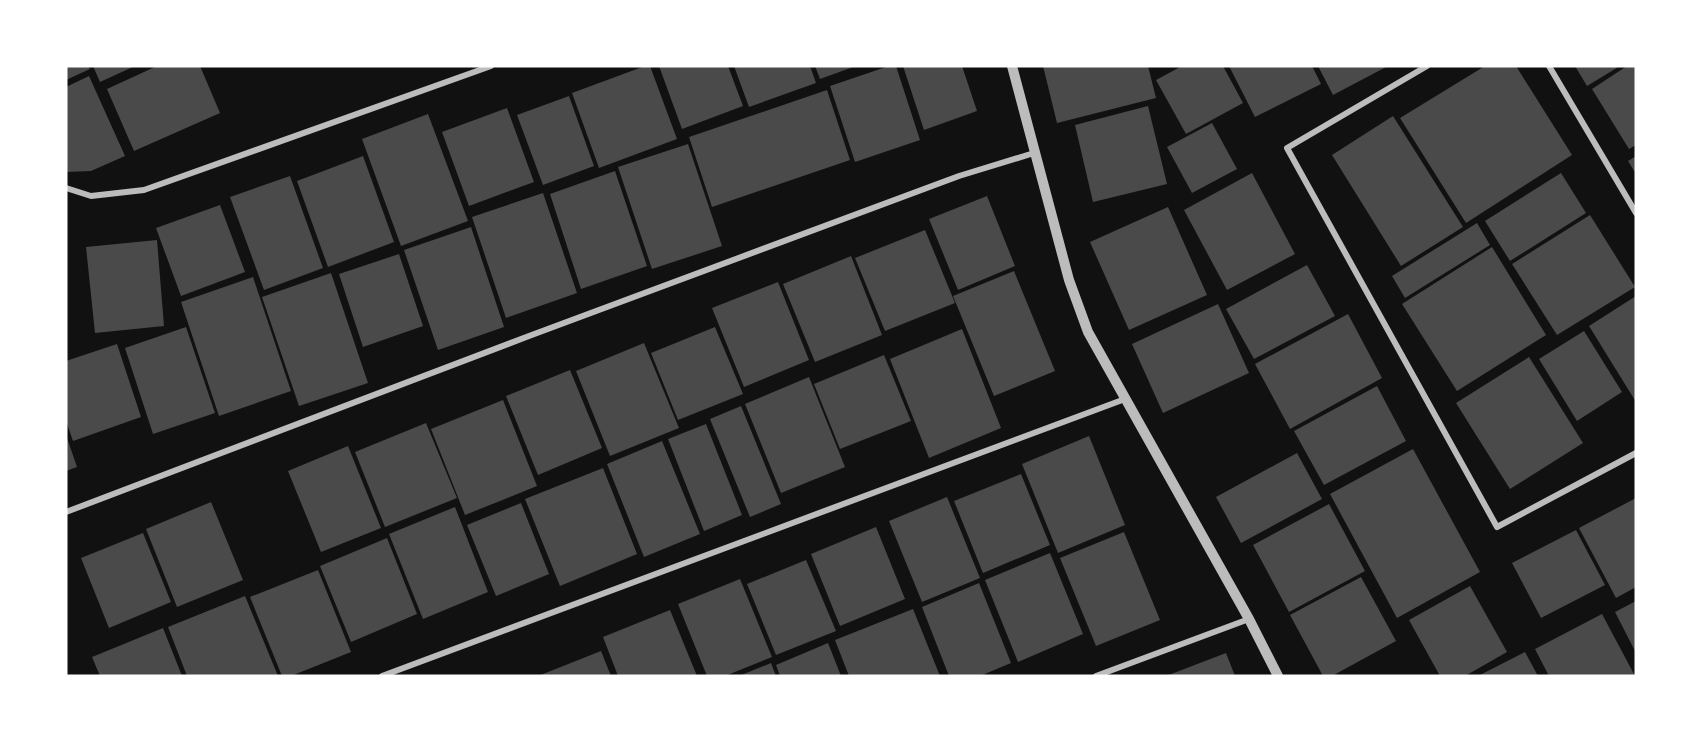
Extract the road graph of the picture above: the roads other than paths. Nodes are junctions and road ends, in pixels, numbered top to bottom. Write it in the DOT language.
graph roads {
  1 [pos="491,66"];
  2 [pos="1012,66"];
  3 [pos="1427,66"];
  4 [pos="1549,66"];
  5 [pos="1034,153"];
  6 [pos="66,188"];
  7 [pos="1636,213"];
  8 [pos="1125,399"];
  9 [pos="1636,453"];
  10 [pos="66,512"];
  11 [pos="1249,619"];
  12 [pos="382,676"];
  13 [pos="1096,676"];
  14 [pos="1278,676"];
  1 -- 6 [label="street"];
  2 -- 5 [label="street"];
  3 -- 9 [label="street"];
  4 -- 7 [label="street"];
  5 -- 8 [label="street"];
  5 -- 10 [label="street"];
  8 -- 11 [label="street"];
  8 -- 12 [label="street"];
  11 -- 13 [label="street"];
  11 -- 14 [label="street"];
}
